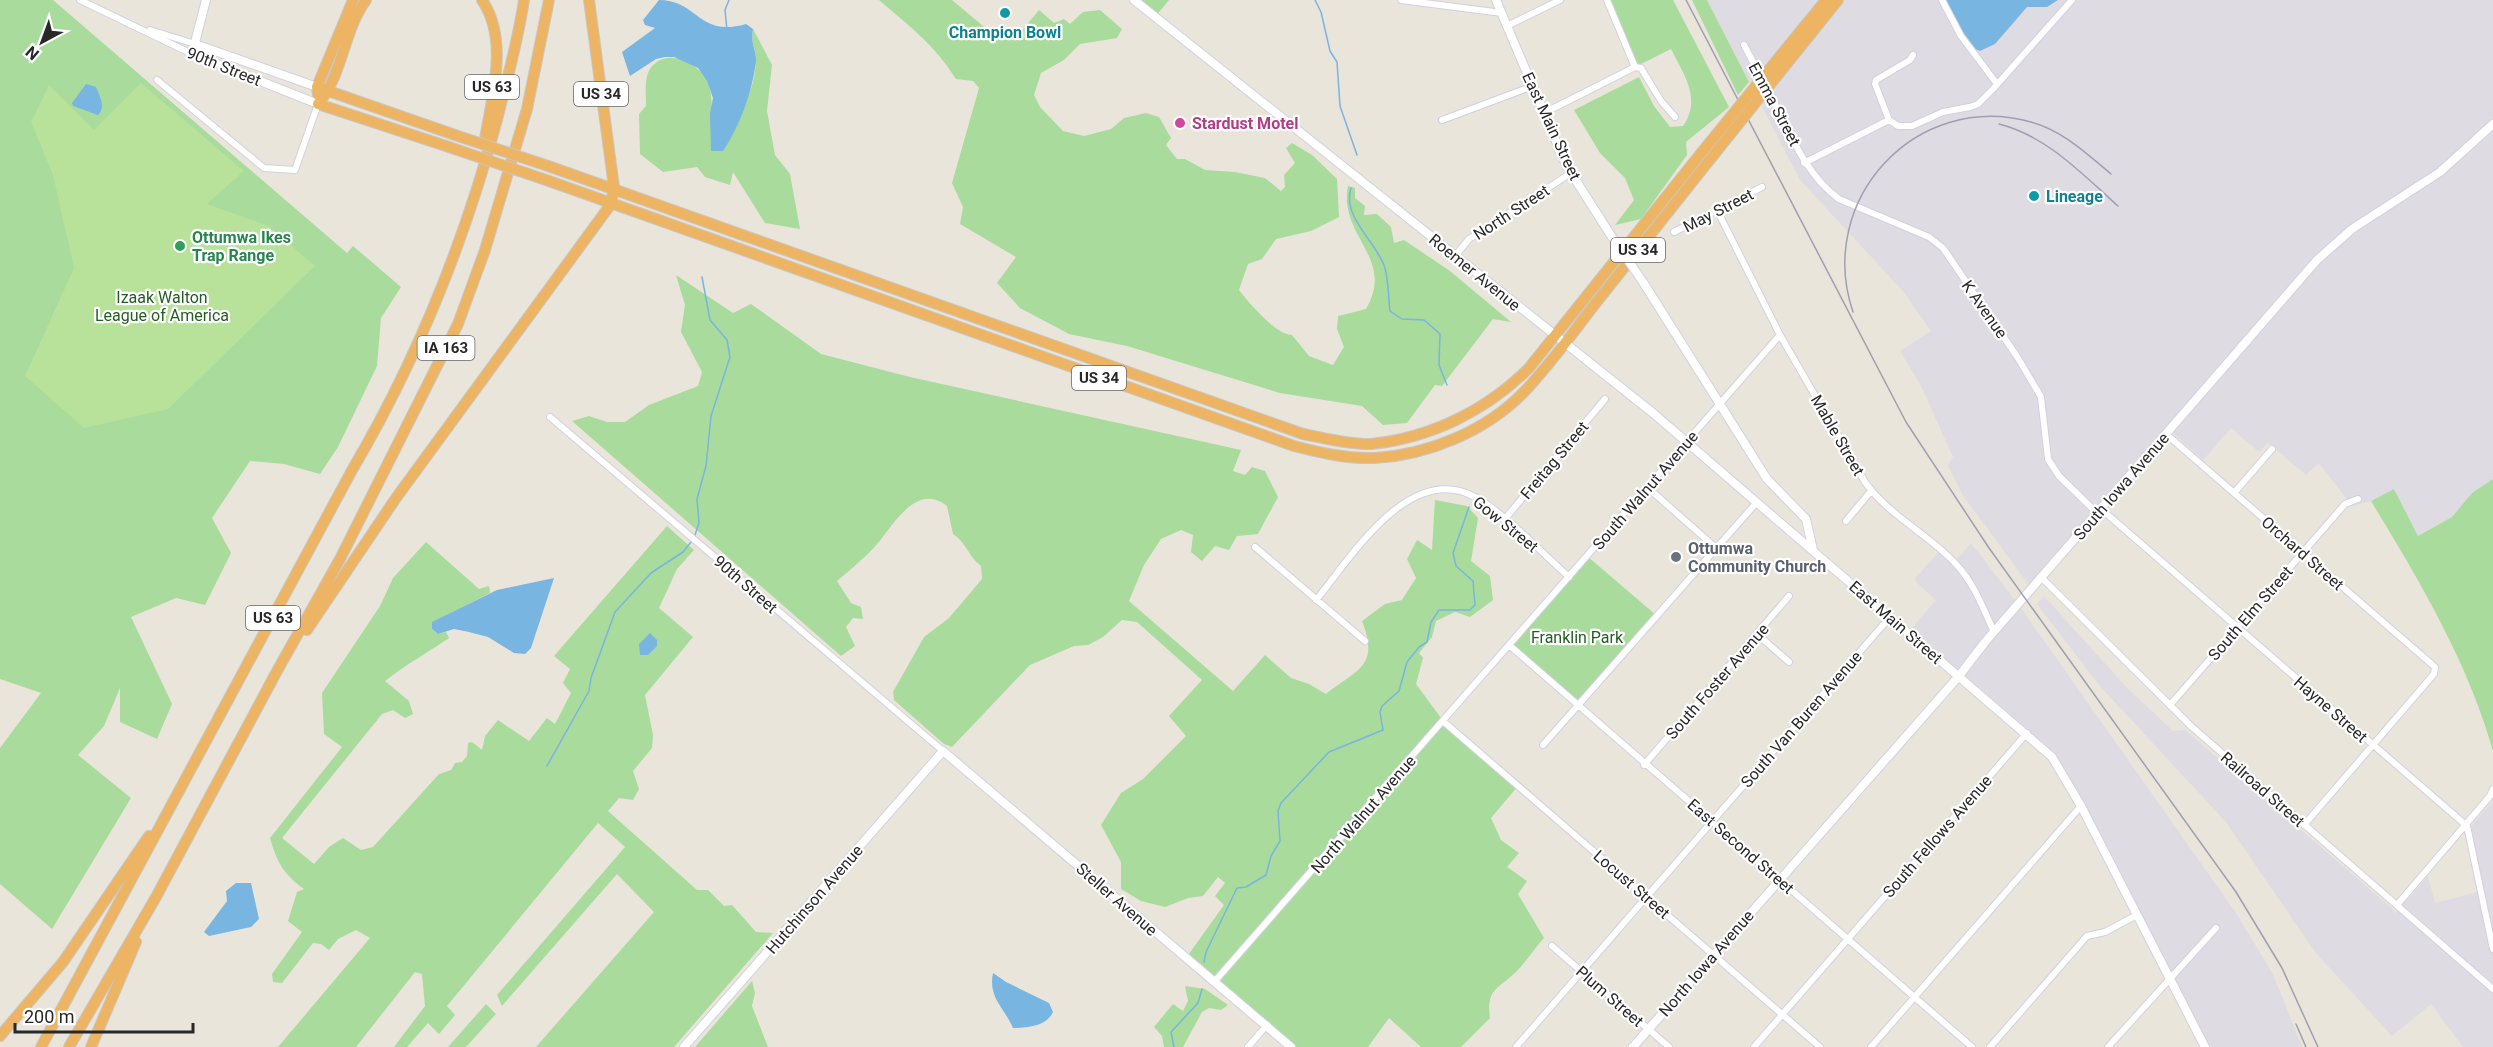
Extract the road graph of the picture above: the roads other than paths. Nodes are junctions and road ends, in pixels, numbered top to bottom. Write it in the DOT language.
graph roads {
  1 [pos="80,0"];
  2 [pos="206,0"];
  3 [pos="353,0"];
  4 [pos="366,0"];
  5 [pos="482,0"];
  6 [pos="524,0"];
  7 [pos="549,0"];
  8 [pos="589,0"];
  9 [pos="1134,0"];
  10 [pos="1401,0"];
  11 [pos="1496,0"];
  12 [pos="1560,0"];
  13 [pos="1607,0"];
  14 [pos="1826,0"];
  15 [pos="1838,0"];
  16 [pos="1942,0"];
  17 [pos="2072,0"];
  18 [pos="1502,13"];
  19 [pos="132,24"];
  20 [pos="1507,26"];
  21 [pos="195,44"];
  22 [pos="1744,45"];
  23 [pos="192,54"];
  24 [pos="1913,55"];
  25 [pos="1785,58"];
  26 [pos="1635,67"];
  27 [pos="157,80"];
  28 [pos="1997,84"];
  29 [pos="1533,86"];
  30 [pos="317,87"];
  31 [pos="329,92"];
  32 [pos="318,104"];
  33 [pos="1544,113"];
  34 [pos="1675,117"];
  35 [pos="1443,120"];
  36 [pos="1889,120"];
  37 [pos="2493,124"];
  38 [pos="1707,155"];
  39 [pos="1804,163"];
  40 [pos="1571,173"];
  41 [pos="481,178"];
  42 [pos="614,187"];
  43 [pos="1762,188"];
  44 [pos="611,204"];
  45 [pos="1717,210"];
  46 [pos="1674,232"];
  47 [pos="1455,256"];
  48 [pos="1780,335"];
  49 [pos="1555,336"];
  50 [pos="1565,344"];
  51 [pos="1605,399"];
  52 [pos="1719,405"];
  53 [pos="550,417"];
  54 [pos="2166,434"];
  55 [pos="1687,442"];
  56 [pos="2272,449"];
  57 [pos="1647,487"];
  58 [pos="1871,491"];
  59 [pos="2234,493"];
  60 [pos="2358,499"];
  61 [pos="1756,502"];
  62 [pos="2099,511"];
  63 [pos="1504,520"];
  64 [pos="1845,521"];
  65 [pos="1255,547"];
  66 [pos="1716,548"];
  67 [pos="1813,550"];
  68 [pos="2303,553"];
  69 [pos="1569,577"];
  70 [pos="2043,579"];
  71 [pos="1789,596"];
  72 [pos="1316,600"];
  73 [pos="1890,617"];
  74 [pos="2237,628"];
  75 [pos="1994,632"];
  76 [pos="1757,634"];
  77 [pos="1365,641"];
  78 [pos="1509,645"];
  79 [pos="1789,662"];
  80 [pos="277,671"];
  81 [pos="1959,676"];
  82 [pos="2170,705"];
  83 [pos="1577,706"];
  84 [pos="1444,722"];
  85 [pos="2027,733"];
  86 [pos="1543,745"];
  87 [pos="2373,745"];
  88 [pos="943,750"];
  89 [pos="1644,765"];
  90 [pos="181,789"];
  91 [pos="2493,789"];
  92 [pos="2081,806"];
  93 [pos="1712,820"];
  94 [pos="2304,825"];
  95 [pos="2465,825"];
  96 [pos="1779,879"];
  97 [pos="156,897"];
  98 [pos="1646,897"];
  99 [pos="2397,906"];
  100 [pos="2135,916"];
  101 [pos="2216,928"];
  102 [pos="1847,939"];
  103 [pos="1552,946"];
  104 [pos="2493,948"];
  105 [pos="1713,955"];
  106 [pos="1582,971"];
  107 [pos="2169,980"];
  108 [pos="1215,981"];
  109 [pos="2493,989"];
  110 [pos="1915,997"];
  111 [pos="1782,1014"];
  112 [pos="1267,1025"];
  113 [pos="1648,1029"];
  114 [pos="0,1036"];
  115 [pos="41,1047"];
  116 [pos="69,1047"];
  117 [pos="91,1047"];
  118 [pos="684,1047"];
  119 [pos="1248,1047"];
  120 [pos="1291,1047"];
  121 [pos="1516,1047"];
  122 [pos="1633,1047"];
  123 [pos="1669,1047"];
  124 [pos="1754,1047"];
  125 [pos="1820,1047"];
  126 [pos="1871,1047"];
  127 [pos="1972,1047"];
  128 [pos="1990,1047"];
  129 [pos="2108,1047"];
  130 [pos="2205,1047"];
  1 -- 19 [label="street, 90th Street"];
  2 -- 21 [label="main road"];
  3 -- 30 [label="highway"];
  4 -- 31 [label="highway"];
  5 -- 41 [label="highway, US 63"];
  6 -- 41 [label="highway"];
  7 -- 80 [label="highway, IA 163"];
  8 -- 42 [label="highway, US 34"];
  9 -- 47 [label="main road, Roemer Avenue"];
  10 -- 18 [label="street"];
  11 -- 18 [label="main road, East Main Street"];
  12 -- 20 [label="street"];
  13 -- 26 [label="street"];
  14 -- 25 [label="highway, US 34"];
  15 -- 25 [label="highway, US 34"];
  16 -- 28 [label="street"];
  17 -- 28 [label="street"];
  18 -- 20 [label="main road, East Main Street"];
  19 -- 21 [label="street, 90th Street"];
  19 -- 23 [label="street, 90th Street"];
  20 -- 29 [label="main road, East Main Street"];
  21 -- 23 [label="main road"];
  21 -- 30 [label="main road, 90th Street"];
  22 -- 39 [label="street, Emma Street"];
  23 -- 32 [label="main road, 90th Street"];
  24 -- 36 [label="street"];
  25 -- 38 [label="highway, US 34, bridge"];
  26 -- 33 [label="street"];
  26 -- 34 [label="street"];
  27 -- 32 [label="street"];
  28 -- 36 [label="street"];
  29 -- 33 [label="main road, East Main Street"];
  29 -- 35 [label="street"];
  30 -- 31 [label="highway"];
  30 -- 32 [label="highway"];
  31 -- 32 [label="highway"];
  31 -- 42 [label="highway, bridge"];
  32 -- 44 [label="highway, US 34, bridge"];
  33 -- 40 [label="main road, East Main Street"];
  36 -- 39 [label="street"];
  37 -- 54 [label="main road, South Iowa Avenue"];
  38 -- 49 [label="highway, US 34"];
  38 -- 50 [label="highway, US 34"];
  39 -- 62 [label="street, K Avenue"];
  40 -- 47 [label="street, North Street"];
  40 -- 52 [label="main road, East Main Street, bridge"];
  41 -- 90 [label="highway, US 63"];
  42 -- 44 [label="highway"];
  42 -- 49 [label="highway, US 34"];
  43 -- 45 [label="street, May Street"];
  44 -- 50 [label="highway, US 34"];
  44 -- 80 [label="highway, US 63"];
  45 -- 46 [label="street, May Street"];
  45 -- 48 [label="street, Mable Street"];
  47 -- 49 [label="main road, Roemer Avenue"];
  48 -- 52 [label="street, South Walnut Avenue"];
  48 -- 58 [label="street, Mable Street"];
  49 -- 50 [label="main road, Roemer Avenue"];
  50 -- 55 [label="main road, Roemer Avenue"];
  51 -- 63 [label="street, Freitag Street"];
  52 -- 55 [label="street, South Walnut Avenue"];
  52 -- 67 [label="main road, East Main Street"];
  53 -- 88 [label="street, 90th Street"];
  54 -- 59 [label="street, Orchard Street"];
  54 -- 62 [label="main road, South Iowa Avenue"];
  55 -- 57 [label="street, South Walnut Avenue"];
  55 -- 61 [label="main road, Roemer Avenue"];
  56 -- 59 [label="street"];
  57 -- 66 [label="street"];
  57 -- 69 [label="street, South Walnut Avenue"];
  58 -- 64 [label="street"];
  58 -- 75 [label="street, Mable Street"];
  59 -- 68 [label="street, Orchard Street"];
  60 -- 68 [label="street, South Elm Street"];
  61 -- 66 [label="street"];
  61 -- 67 [label="main road, Roemer Avenue"];
  62 -- 70 [label="main road, South Iowa Avenue"];
  62 -- 74 [label="street, Hayne Street"];
  63 -- 69 [label="street, Gow Street"];
  63 -- 72 [label="street, Gow Street"];
  65 -- 72 [label="street"];
  66 -- 83 [label="street"];
  67 -- 73 [label="main road, East Main Street"];
  68 -- 74 [label="street, South Elm Street"];
  68 -- 87 [label="street, Orchard Street"];
  69 -- 78 [label="street, South Walnut Avenue"];
  70 -- 75 [label="main road, South Iowa Avenue"];
  70 -- 82 [label="street, Railroad Street"];
  71 -- 76 [label="street, South Foster Avenue"];
  72 -- 77 [label="street"];
  73 -- 81 [label="main road, East Main Street"];
  73 -- 93 [label="street, South Van Buren Avenue"];
  74 -- 82 [label="street, South Elm Street"];
  74 -- 87 [label="street, Hayne Street"];
  75 -- 81 [label="main road, South Iowa Avenue"];
  76 -- 79 [label="street"];
  76 -- 89 [label="street, South Foster Avenue"];
  78 -- 83 [label="street, East Second Street"];
  78 -- 84 [label="street, North Walnut Avenue"];
  80 -- 97 [label="highway, US 63"];
  81 -- 85 [label="main road, East Main Street"];
  81 -- 96 [label="main road, South Iowa Avenue"];
  82 -- 94 [label="street, Railroad Street"];
  83 -- 86 [label="street"];
  83 -- 89 [label="street, East Second Street"];
  84 -- 98 [label="street, Locust Street"];
  84 -- 108 [label="street, North Walnut Avenue"];
  85 -- 92 [label="main road, East Main Street"];
  85 -- 102 [label="street, South Fellows Avenue"];
  87 -- 94 [label="street"];
  87 -- 95 [label="street, Hayne Street"];
  88 -- 108 [label="main road, Steller Avenue"];
  88 -- 118 [label="main road, Hutchinson Avenue"];
  89 -- 93 [label="street, East Second Street"];
  90 -- 114 [label="highway"];
  90 -- 115 [label="highway, US 63"];
  91 -- 95 [label="street"];
  92 -- 100 [label="main road, East Main Street"];
  92 -- 110 [label="street"];
  93 -- 96 [label="street, East Second Street"];
  93 -- 98 [label="street, South Van Buren Avenue"];
  94 -- 99 [label="street, Railroad Street"];
  95 -- 99 [label="street"];
  95 -- 104 [label="street"];
  96 -- 102 [label="street, East Second Street"];
  96 -- 105 [label="main road, North Iowa Avenue"];
  97 -- 116 [label="highway, US 63"];
  97 -- 117 [label="highway"];
  98 -- 105 [label="street, Locust Street"];
  98 -- 106 [label="street, South Van Buren Avenue"];
  99 -- 109 [label="street, Railroad Street"];
  100 -- 107 [label="main road, East Main Street"];
  100 -- 128 [label="street"];
  101 -- 107 [label="street"];
  102 -- 110 [label="street, East Second Street"];
  102 -- 111 [label="street, South Fellows Avenue"];
  103 -- 106 [label="street, Plum Street"];
  105 -- 111 [label="street, Locust Street"];
  105 -- 113 [label="main road, North Iowa Avenue"];
  106 -- 113 [label="street, Plum Street"];
  106 -- 121 [label="street, South Van Buren Avenue"];
  107 -- 129 [label="street"];
  107 -- 130 [label="main road, East Main Street"];
  108 -- 112 [label="main road, Steller Avenue"];
  110 -- 126 [label="street"];
  110 -- 127 [label="street, East Second Street"];
  111 -- 124 [label="street, South Fellows Avenue"];
  111 -- 125 [label="street, Locust Street"];
  112 -- 119 [label="street"];
  112 -- 120 [label="main road, Steller Avenue"];
  113 -- 122 [label="main road, North Iowa Avenue"];
  113 -- 123 [label="street, Plum Street"];
}
